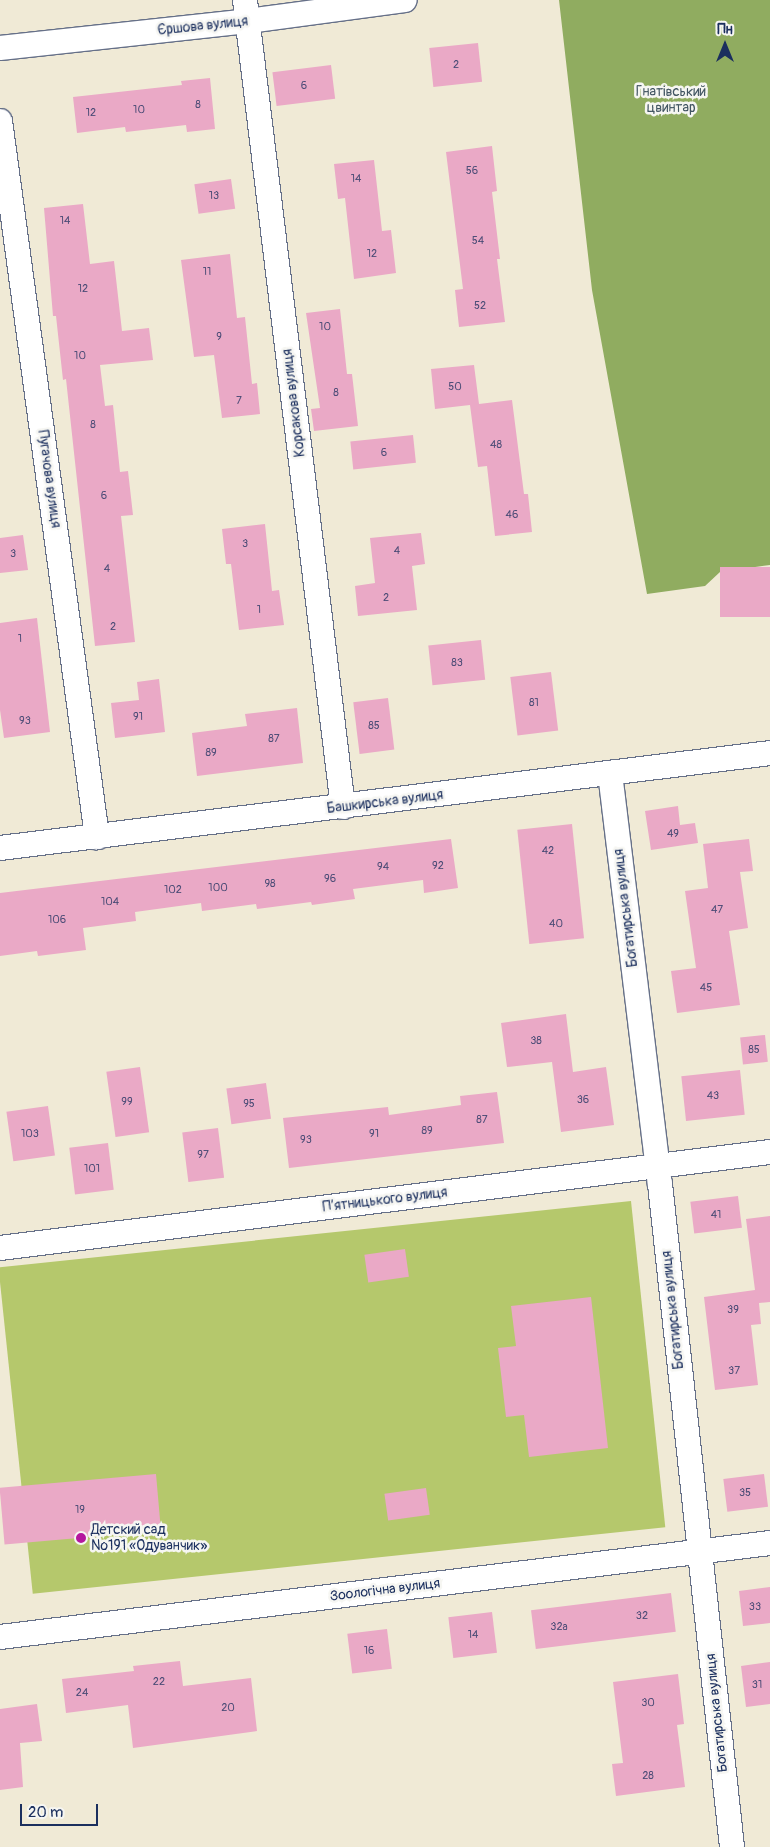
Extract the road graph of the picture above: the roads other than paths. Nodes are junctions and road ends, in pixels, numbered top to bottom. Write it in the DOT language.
graph roads {
  1 [pos="405,0"];
  2 [pos="247,11"];
  3 [pos="0,48"];
  4 [pos="0,121"];
  5 [pos="770,753"];
  6 [pos="610,773"];
  7 [pos="343,807"];
  8 [pos="97,837"];
  9 [pos="0,848"];
  10 [pos="770,1152"];
  11 [pos="656,1166"];
  12 [pos="0,1248"];
  13 [pos="770,1543"];
  14 [pos="698,1552"];
  15 [pos="0,1637"];
  16 [pos="732,1847"];
  1 -- 2 [label="street, Єршова вулиця"];
  2 -- 3 [label="street, Єршова вулиця"];
  2 -- 7 [label="street, Корсакова вулиця"];
  4 -- 8 [label="street, Пугачова вулиця"];
  5 -- 6 [label="street, Башкирська вулиця"];
  6 -- 7 [label="street, Башкирська вулиця"];
  6 -- 11 [label="street, Богатирська вулиця"];
  7 -- 8 [label="street, Башкирська вулиця"];
  8 -- 9 [label="street, Башкирська вулиця"];
  10 -- 11 [label="street, П’ятницького вулиця"];
  11 -- 12 [label="street, П’ятницького вулиця"];
  11 -- 14 [label="street, Богатирська вулиця"];
  13 -- 14 [label="street, Зоологічна вулиця"];
  14 -- 15 [label="street, Зоологічна вулиця"];
  14 -- 16 [label="street, Богатирська вулиця"];
}
